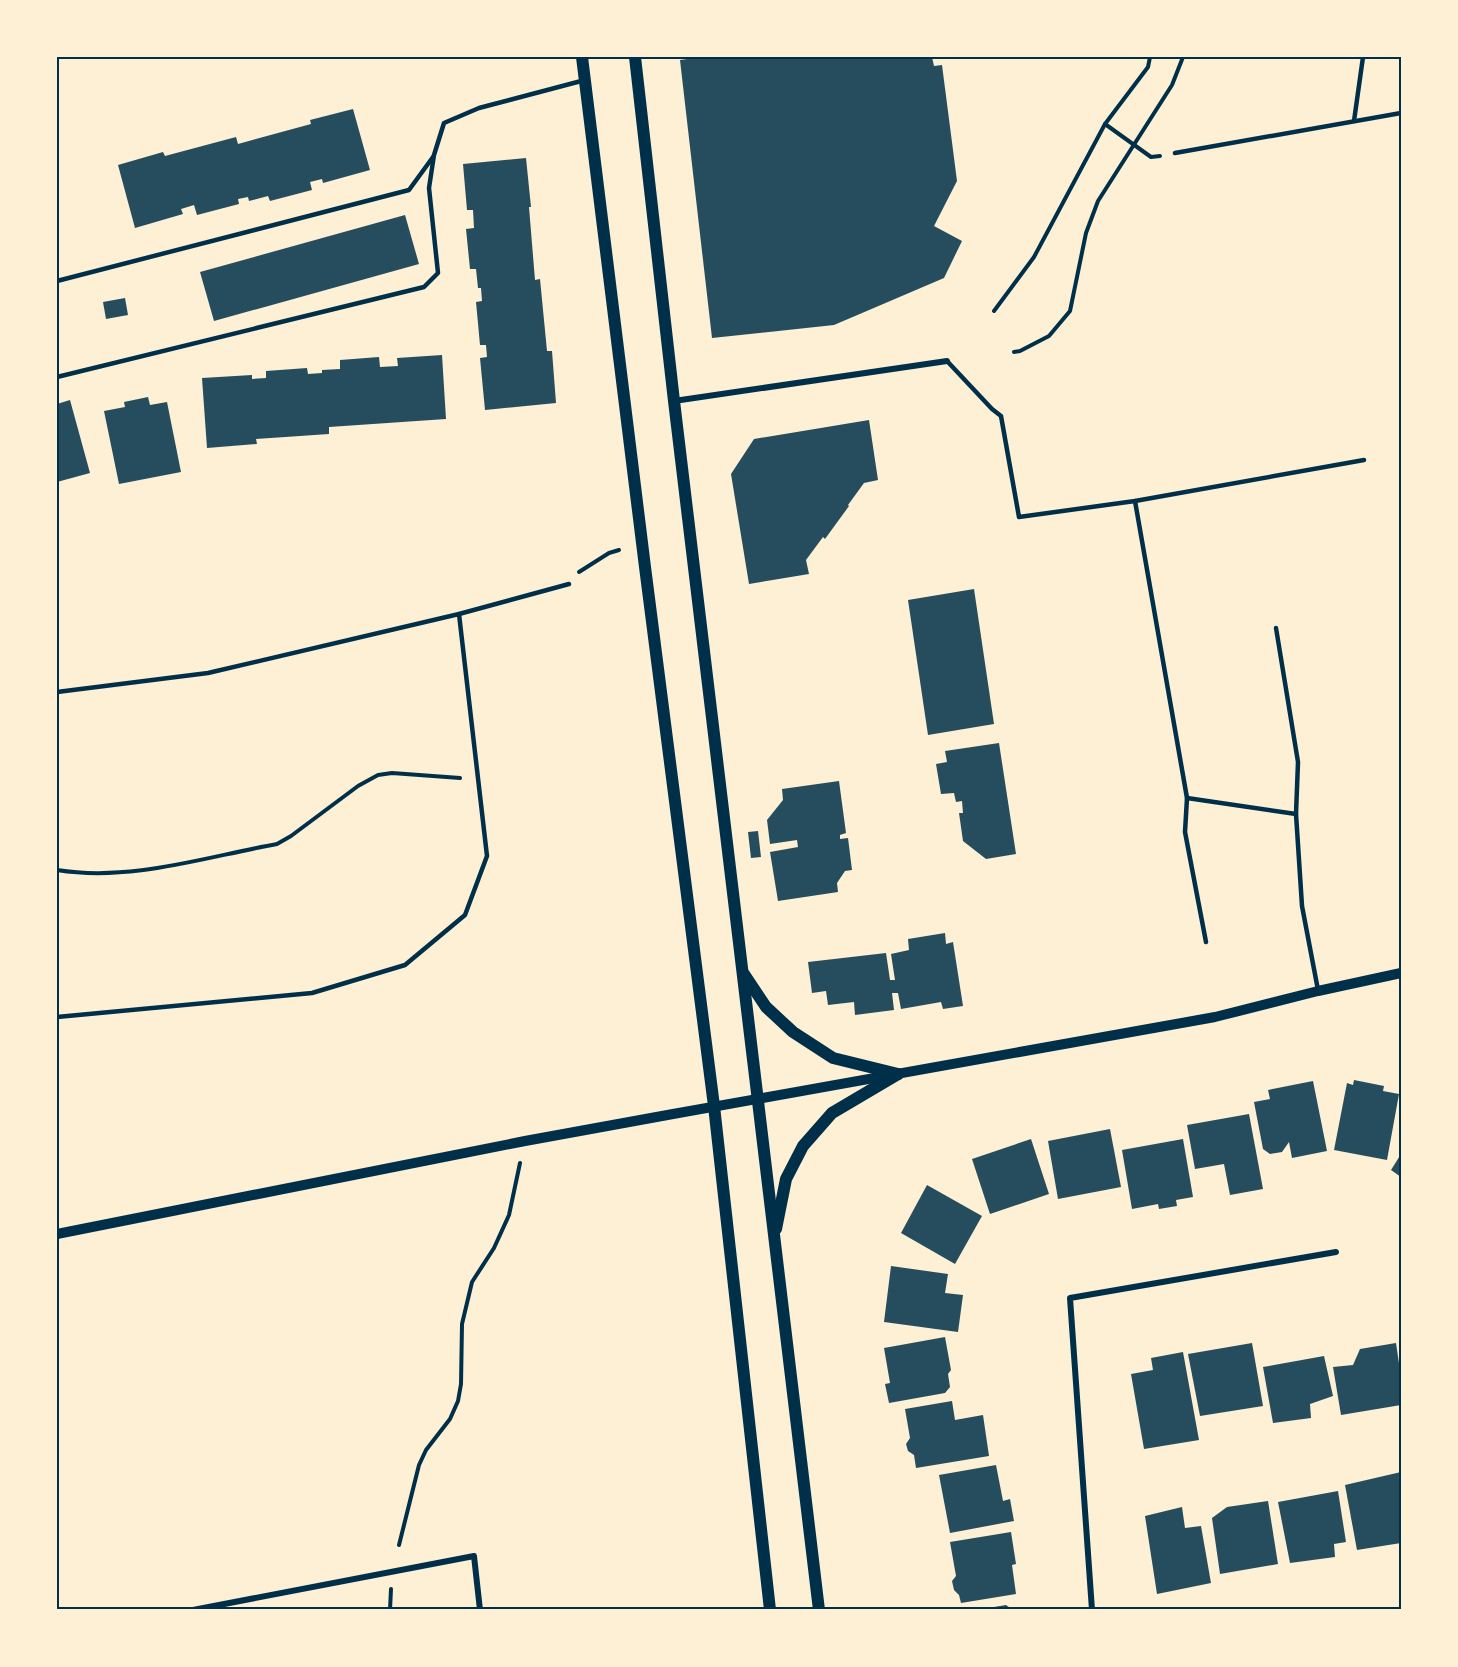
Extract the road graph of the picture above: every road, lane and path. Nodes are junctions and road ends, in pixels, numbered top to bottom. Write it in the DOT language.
graph roads {
  1 [pos="582,57"];
  2 [pos="635,57"];
  3 [pos="1150,57"];
  4 [pos="1183,57"];
  5 [pos="1363,57"];
  6 [pos="585,80"];
  7 [pos="1401,113"];
  8 [pos="1354,121"];
  9 [pos="1105,124"];
  10 [pos="1134,145"];
  11 [pos="1141,150"];
  12 [pos="1175,153"];
  13 [pos="434,155"];
  14 [pos="57,280"];
  15 [pos="994,311"];
  16 [pos="1014,352"];
  17 [pos="947,361"];
  18 [pos="57,377"];
  19 [pos="674,401"];
  20 [pos="1364,460"];
  21 [pos="1135,501"];
  22 [pos="619,550"];
  23 [pos="569,585"];
  24 [pos="459,614"];
  25 [pos="1276,628"];
  26 [pos="57,692"];
  27 [pos="478,780"];
  28 [pos="1187,798"];
  29 [pos="1296,814"];
  30 [pos="57,870"];
  31 [pos="1206,942"];
  32 [pos="742,973"];
  33 [pos="1401,973"];
  34 [pos="1318,991"];
  35 [pos="57,1017"];
  36 [pos="898,1074"];
  37 [pos="758,1099"];
  38 [pos="714,1106"];
  39 [pos="525,1142"];
  40 [pos="57,1234"];
  41 [pos="774,1242"];
  42 [pos="1336,1252"];
  43 [pos="399,1545"];
  44 [pos="391,1589"];
  45 [pos="193,1610"];
  46 [pos="390,1610"];
  47 [pos="480,1610"];
  48 [pos="770,1610"];
  49 [pos="819,1610"];
  50 [pos="1092,1610"];
  1 -- 6 [label="main road"];
  2 -- 19 [label="main road"];
  3 -- 9 [label="path"];
  4 -- 10 [label="path"];
  5 -- 8 [label="lane"];
  6 -- 13 [label="lane"];
  6 -- 38 [label="main road"];
  7 -- 8 [label="lane"];
  8 -- 12 [label="lane"];
  9 -- 10 [label="path"];
  9 -- 15 [label="path"];
  10 -- 11 [label="path"];
  10 -- 16 [label="path"];
  13 -- 14 [label="lane"];
  13 -- 18 [label="lane"];
  17 -- 19 [label="street"];
  17 -- 21 [label="lane"];
  19 -- 32 [label="main road"];
  20 -- 21 [label="lane"];
  21 -- 28 [label="lane"];
  22 -- 23 [label="path"];
  23 -- 24 [label="lane"];
  24 -- 26 [label="lane"];
  24 -- 27 [label="lane"];
  25 -- 29 [label="lane"];
  27 -- 30 [label="path"];
  27 -- 35 [label="lane"];
  28 -- 29 [label="lane"];
  28 -- 31 [label="lane"];
  29 -- 34 [label="lane"];
  32 -- 36 [label="main road"];
  32 -- 37 [label="main road"];
  33 -- 34 [label="street"];
  34 -- 36 [label="street"];
  36 -- 37 [label="street"];
  36 -- 41 [label="main road"];
  37 -- 38 [label="street"];
  37 -- 41 [label="main road"];
  38 -- 39 [label="street"];
  38 -- 48 [label="main road"];
  39 -- 40 [label="street"];
  39 -- 43 [label="path"];
  41 -- 49 [label="main road"];
  42 -- 50 [label="street"];
  44 -- 46 [label="path"];
  45 -- 47 [label="street"];
}
